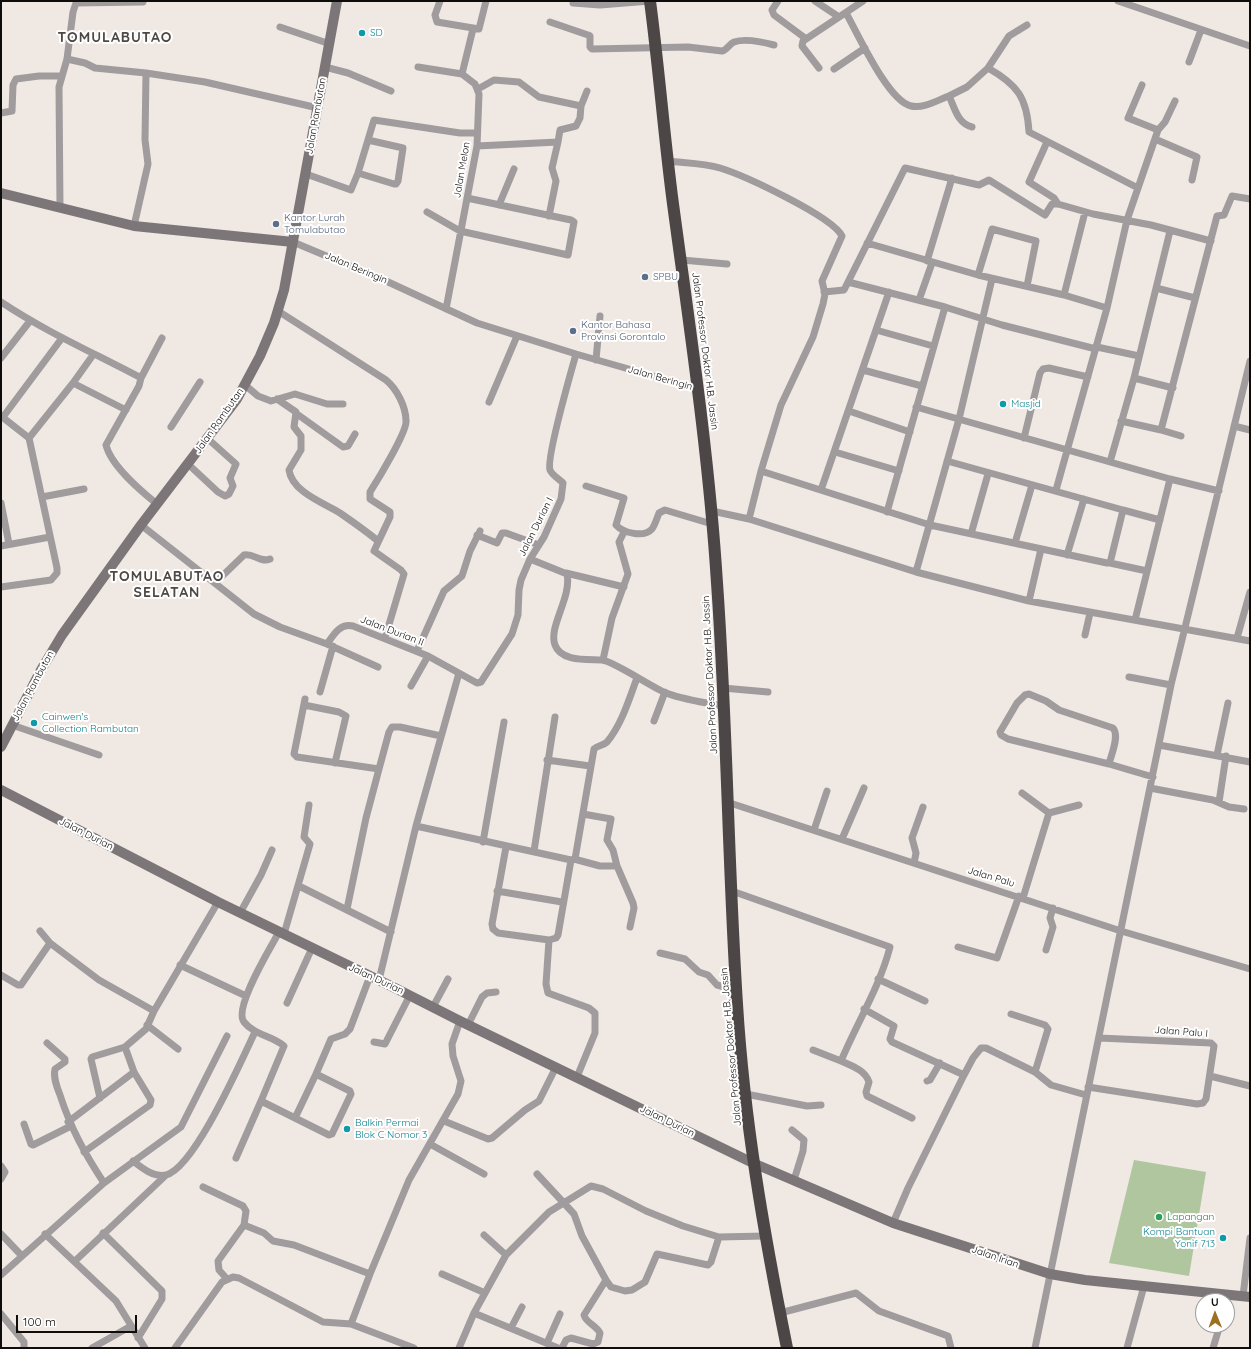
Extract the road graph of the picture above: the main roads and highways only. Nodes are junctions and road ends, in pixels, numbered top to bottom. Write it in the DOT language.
graph roads {
  1 [pos="650,1"];
  2 [pos="787,1348"];
  1 -- 2 [label="highway, Jalan Professor Doktor H.B. Jassin"];
}
